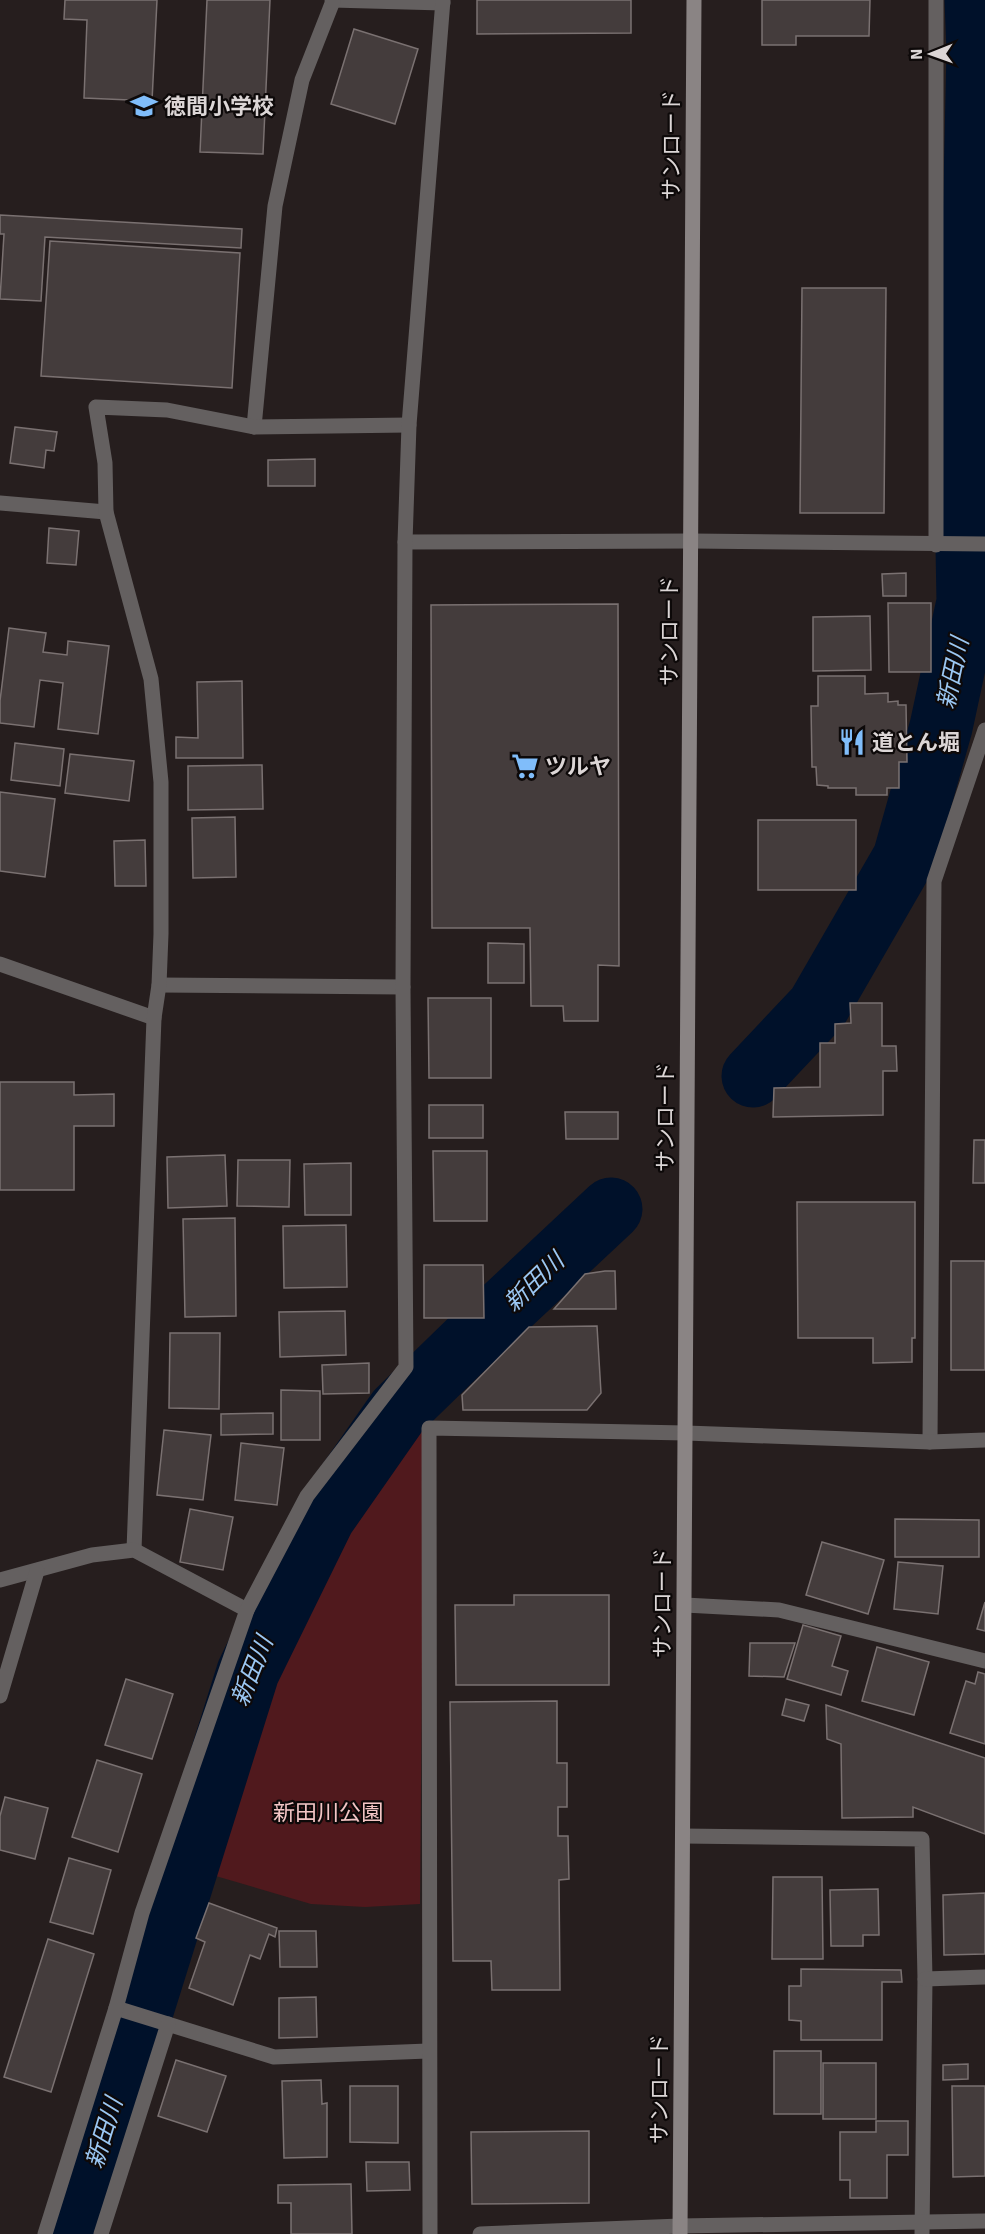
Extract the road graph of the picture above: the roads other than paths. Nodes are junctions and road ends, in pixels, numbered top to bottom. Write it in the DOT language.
graph roads {
  1 [pos="333,0"];
  2 [pos="694,0"];
  3 [pos="936,0"];
  4 [pos="443,2"];
  5 [pos="409,425"];
  6 [pos="254,427"];
  7 [pos="0,503"];
  8 [pos="106,512"];
  9 [pos="692,541"];
  10 [pos="405,542"];
  11 [pos="980,544"];
  12 [pos="936,545"];
  13 [pos="985,730"];
  14 [pos="0,964"];
  15 [pos="159,985"];
  16 [pos="403,987"];
  17 [pos="154,1018"];
  18 [pos="686,1433"];
  19 [pos="985,1440"];
  20 [pos="930,1442"];
  21 [pos="134,1550"];
  22 [pos="37,1571"];
  23 [pos="0,1580"];
  24 [pos="685,1605"];
  25 [pos="247,1610"];
  26 [pos="985,1661"];
  27 [pos="0,1696"];
  28 [pos="683,1836"];
  29 [pos="985,1977"];
  30 [pos="926,1979"];
  31 [pos="121,2010"];
  32 [pos="163,2022"];
  33 [pos="428,2051"];
  34 [pos="985,2221"];
  35 [pos="922,2228"];
  36 [pos="680,2230"];
  37 [pos="45,2234"];
  38 [pos="101,2234"];
  39 [pos="430,2234"];
  40 [pos="480,2234"];
  1 -- 4 [label="street"];
  1 -- 6 [label="street"];
  2 -- 9 [label="street, サンロード"];
  3 -- 12 [label="street"];
  4 -- 5 [label="street"];
  5 -- 6 [label="street"];
  5 -- 10 [label="street"];
  6 -- 8 [label="street"];
  7 -- 8 [label="street"];
  8 -- 15 [label="street"];
  9 -- 10 [label="street"];
  9 -- 12 [label="street"];
  9 -- 18 [label="street, サンロード"];
  10 -- 16 [label="street"];
  11 -- 12 [label="street"];
  13 -- 20 [label="street"];
  14 -- 17 [label="street"];
  15 -- 16 [label="street"];
  15 -- 17 [label="street"];
  16 -- 25 [label="street"];
  17 -- 21 [label="street"];
  18 -- 20 [label="street"];
  18 -- 24 [label="street, サンロード"];
  18 -- 33 [label="street"];
  19 -- 20 [label="street"];
  21 -- 22 [label="street"];
  21 -- 25 [label="street"];
  22 -- 23 [label="street"];
  22 -- 27 [label="street"];
  24 -- 26 [label="street"];
  24 -- 28 [label="street, サンロード"];
  25 -- 31 [label="street"];
  28 -- 30 [label="street"];
  28 -- 36 [label="street, サンロード"];
  29 -- 30 [label="street"];
  30 -- 35 [label="street"];
  31 -- 32 [label="street"];
  31 -- 37 [label="street"];
  32 -- 33 [label="street"];
  32 -- 38 [label="street"];
  33 -- 39 [label="street"];
  34 -- 35 [label="street"];
  35 -- 36 [label="street"];
  36 -- 40 [label="street"];
}
